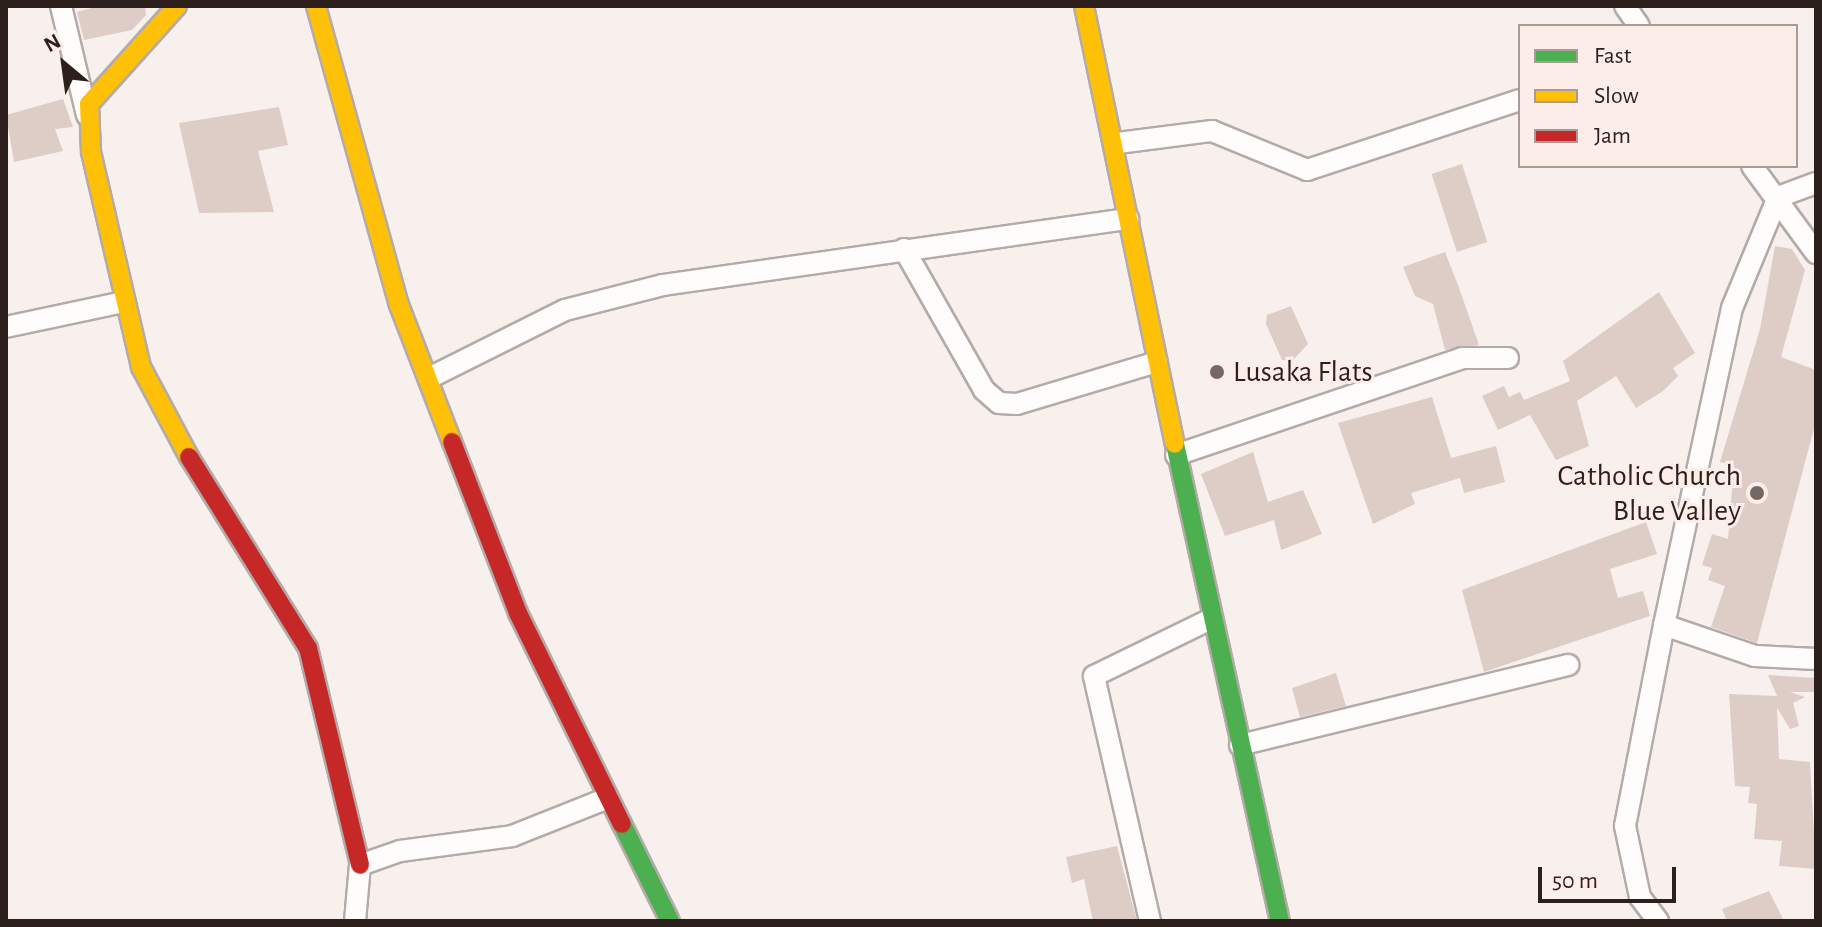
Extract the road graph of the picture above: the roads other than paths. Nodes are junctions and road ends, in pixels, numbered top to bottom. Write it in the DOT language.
graph roads {
  1 [pos="61,6"];
  2 [pos="177,6"];
  3 [pos="316,6"];
  4 [pos="1084,6"];
  5 [pos="1625,6"];
  6 [pos="1638,24"];
  7 [pos="1518,101"];
  8 [pos="87,115"];
  9 [pos="1118,143"];
  10 [pos="1754,168"];
  11 [pos="1816,183"];
  12 [pos="1778,197"];
  13 [pos="1128,219"];
  14 [pos="904,249"];
  15 [pos="1816,253"];
  16 [pos="124,302"];
  17 [pos="6,327"];
  18 [pos="1508,358"];
  19 [pos="1157,362"];
  20 [pos="429,378"];
  21 [pos="1176,455"];
  22 [pos="1211,619"];
  23 [pos="1664,625"];
  24 [pos="1816,659"];
  25 [pos="1568,665"];
  26 [pos="1240,745"];
  27 [pos="608,798"];
  28 [pos="360,865"];
  29 [pos="1278,920"];
  30 [pos="355,921"];
  31 [pos="670,921"];
  32 [pos="1150,921"];
  33 [pos="1658,921"];
  1 -- 8 [label="street"];
  2 -- 8 [label="street"];
  3 -- 20 [label="street"];
  4 -- 9 [label="street"];
  5 -- 6 [label="street"];
  7 -- 9 [label="street"];
  8 -- 16 [label="street"];
  9 -- 13 [label="street"];
  10 -- 12 [label="street"];
  11 -- 12 [label="street"];
  12 -- 15 [label="street"];
  12 -- 23 [label="street"];
  13 -- 14 [label="street"];
  13 -- 19 [label="street"];
  14 -- 19 [label="street"];
  14 -- 20 [label="street"];
  16 -- 17 [label="street"];
  16 -- 28 [label="street"];
  18 -- 21 [label="street"];
  19 -- 21 [label="street"];
  20 -- 27 [label="street"];
  21 -- 22 [label="street"];
  22 -- 26 [label="street"];
  22 -- 32 [label="street"];
  23 -- 24 [label="street"];
  23 -- 33 [label="street"];
  25 -- 26 [label="street"];
  26 -- 29 [label="street"];
  27 -- 28 [label="street"];
  27 -- 31 [label="street"];
  28 -- 30 [label="street"];
}
